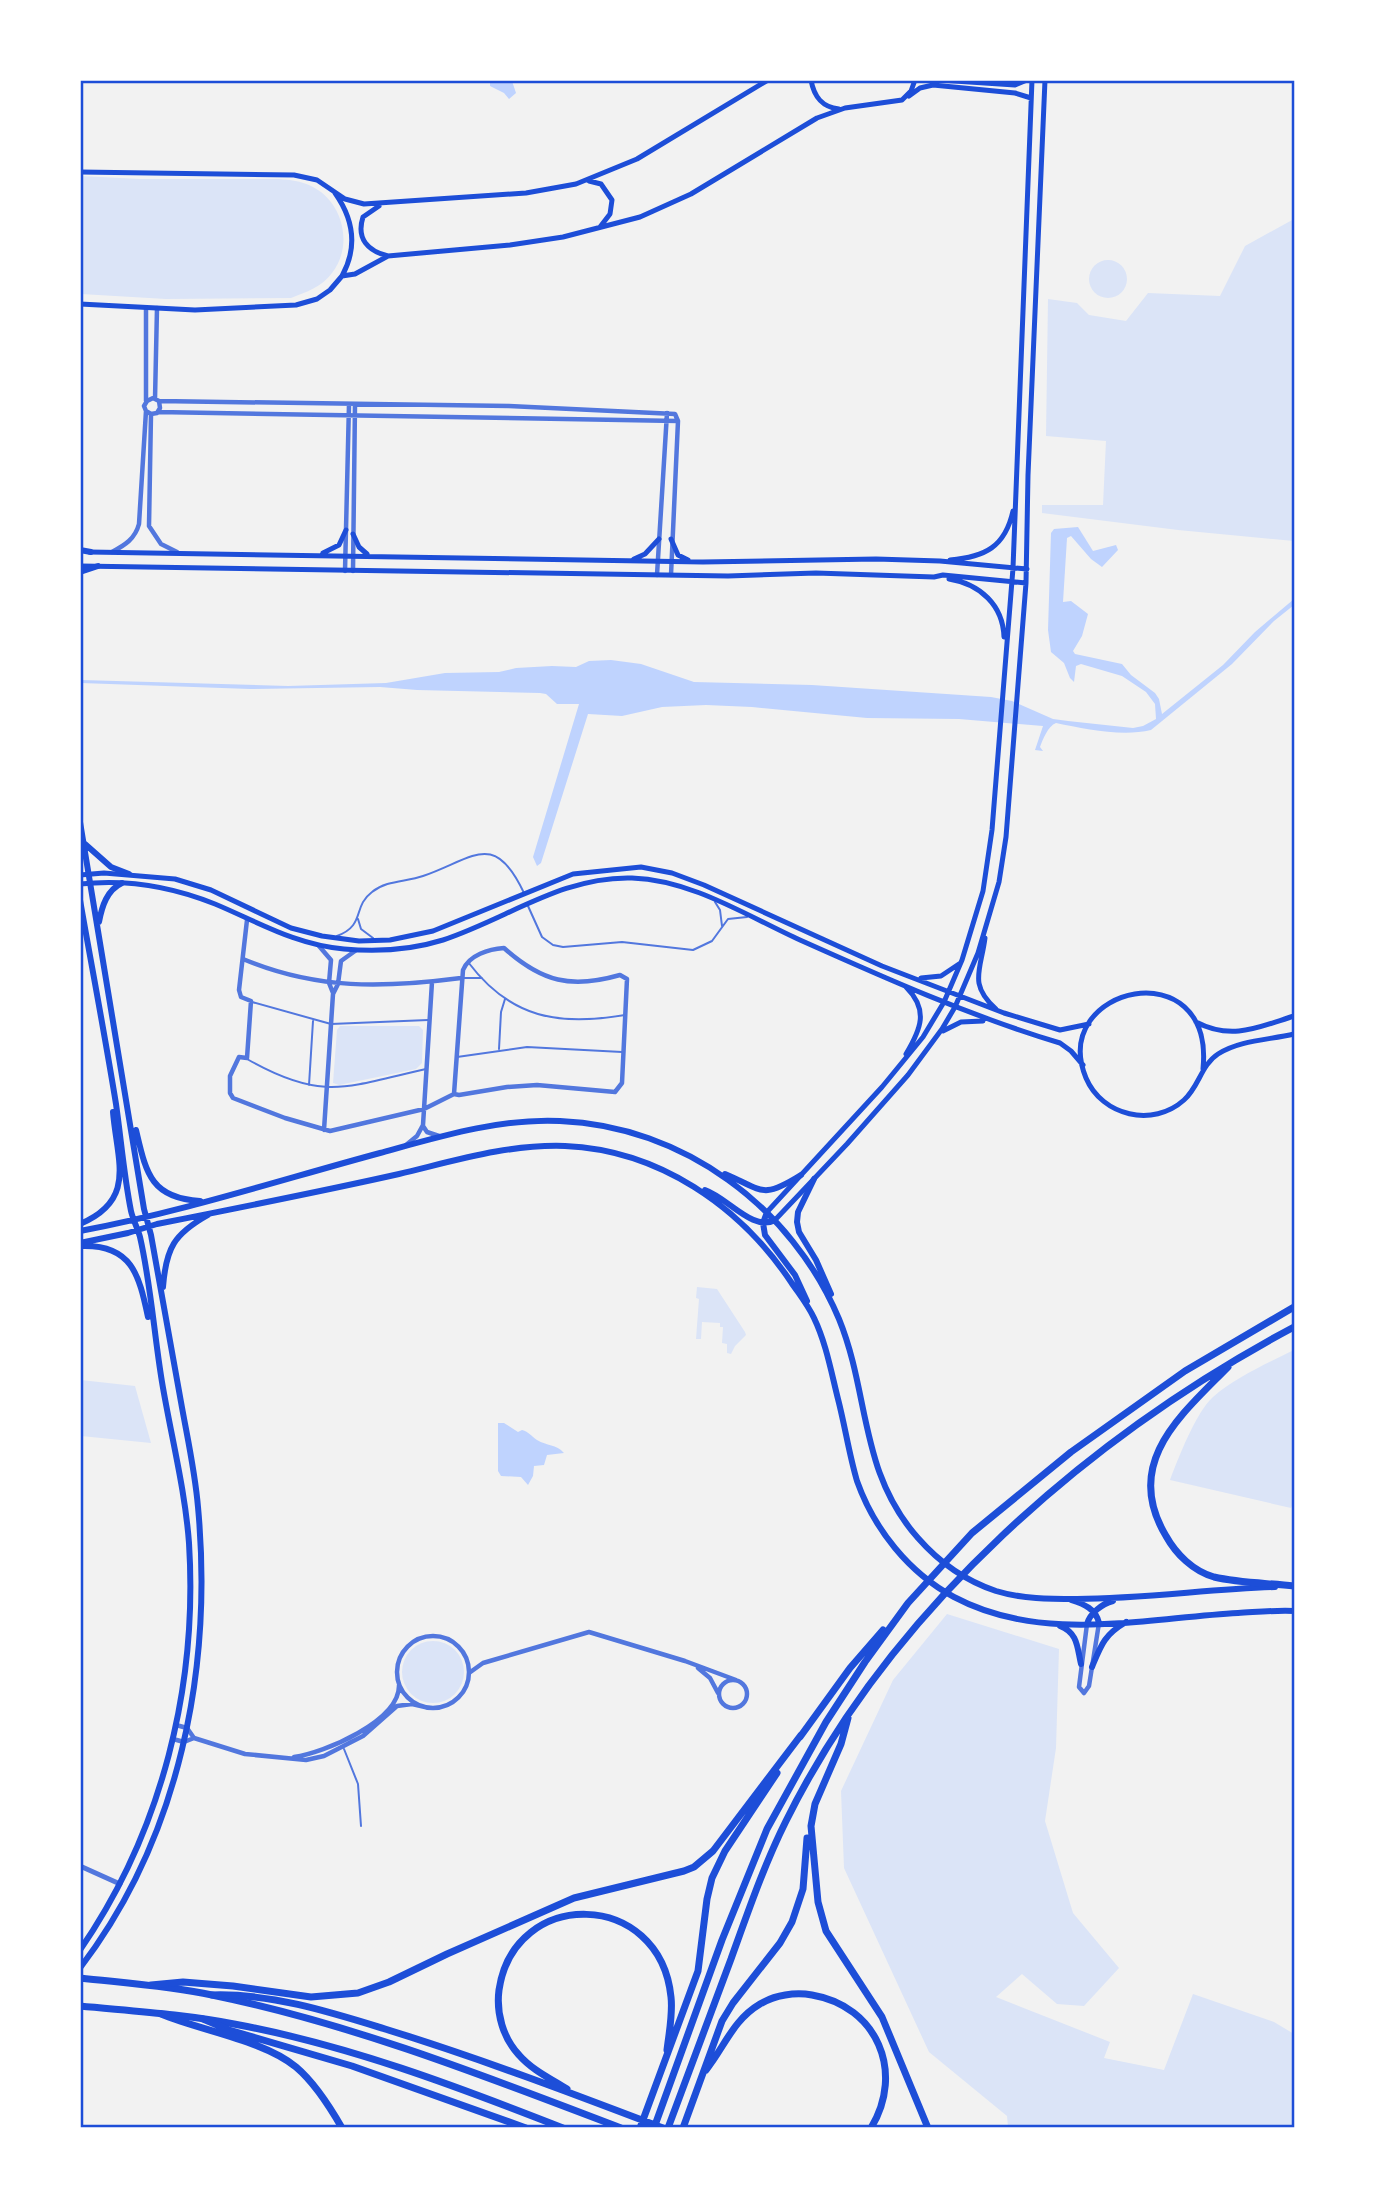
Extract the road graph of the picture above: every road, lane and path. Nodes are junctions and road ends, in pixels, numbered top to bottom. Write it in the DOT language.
graph roads {
  1 [pos="768,80"];
  2 [pos="811,80"];
  3 [pos="915,80"];
  4 [pos="940,80"];
  5 [pos="1029,80"];
  6 [pos="1045,80"];
  7 [pos="907,98"];
  8 [pos="1031,98"];
  9 [pos="845,108"];
  10 [pos="80,172"];
  11 [pos="576,184"];
  12 [pos="333,191"];
  13 [pos="399,202"];
  14 [pos="596,230"];
  15 [pos="388,256"];
  16 [pos="342,276"];
  17 [pos="80,304"];
  18 [pos="146,308"];
  19 [pos="158,308"];
  20 [pos="157,400"];
  21 [pos="146,402"];
  22 [pos="228,403"];
  23 [pos="251,403"];
  24 [pos="292,403"];
  25 [pos="352,404"];
  26 [pos="158,412"];
  27 [pos="148,413"];
  28 [pos="667,413"];
  29 [pos="228,414"];
  30 [pos="251,414"];
  31 [pos="293,415"];
  32 [pos="352,415"];
  33 [pos="678,421"];
  34 [pos="667,422"];
  35 [pos="1017,486"];
  36 [pos="346,530"];
  37 [pos="354,534"];
  38 [pos="659,539"];
  39 [pos="671,539"];
  40 [pos="80,551"];
  41 [pos="90,552"];
  42 [pos="111,552"];
  43 [pos="178,553"];
  44 [pos="316,555"];
  45 [pos="345,555"];
  46 [pos="353,556"];
  47 [pos="370,556"];
  48 [pos="631,560"];
  49 [pos="657,561"];
  50 [pos="940,561"];
  51 [pos="671,562"];
  52 [pos="703,562"];
  53 [pos="80,566"];
  54 [pos="98,566"];
  55 [pos="1013,568"];
  56 [pos="1027,569"];
  57 [pos="345,571"];
  58 [pos="353,571"];
  59 [pos="80,572"];
  60 [pos="657,575"];
  61 [pos="671,575"];
  62 [pos="934,577"];
  63 [pos="1012,582"];
  64 [pos="1026,583"];
  65 [pos="1004,662"];
  66 [pos="80,822"];
  67 [pos="84,843"];
  68 [pos="89,874"];
  69 [pos="129,874"];
  70 [pos="80,875"];
  71 [pos="91,883"];
  72 [pos="122,883"];
  73 [pos="80,884"];
  74 [pos="524,894"];
  75 [pos="711,898"];
  76 [pos="80,901"];
  77 [pos="528,903"];
  78 [pos="82,913"];
  79 [pos="751,917"];
  80 [pos="358,918"];
  81 [pos="247,920"];
  82 [pos="987,925"];
  83 [pos="722,927"];
  84 [pos="99,928"];
  85 [pos="332,938"];
  86 [pos="379,940"];
  87 [pos="319,946"];
  88 [pos="356,950"];
  89 [pos="243,959"];
  90 [pos="962,960"];
  91 [pos="468,962"];
  92 [pos="911,976"];
  93 [pos="462,978"];
  94 [pos="483,978"];
  95 [pos="432,982"];
  96 [pos="329,983"];
  97 [pos="338,984"];
  98 [pos="903,985"];
  99 [pos="949,991"];
  100 [pos="333,994"];
  101 [pos="960,995"];
  102 [pos="505,999"];
  103 [pos="251,1002"];
  104 [pos="944,1002"];
  105 [pos="955,1007"];
  106 [pos="999,1011"];
  107 [pos="625,1015"];
  108 [pos="1294,1016"];
  109 [pos="314,1020"];
  110 [pos="429,1020"];
  111 [pos="1196,1022"];
  112 [pos="993,1023"];
  113 [pos="331,1024"];
  114 [pos="1089,1024"];
  115 [pos="938,1034"];
  116 [pos="1294,1034"];
  117 [pos="499,1050"];
  118 [pos="623,1053"];
  119 [pos="247,1058"];
  120 [pos="456,1058"];
  121 [pos="1083,1065"];
  122 [pos="426,1069"];
  123 [pos="1203,1069"];
  124 [pos="896,1071"];
  125 [pos="111,1077"];
  126 [pos="309,1086"];
  127 [pos="327,1089"];
  128 [pos="454,1094"];
  129 [pos="127,1097"];
  130 [pos="424,1109"];
  131 [pos="424,1127"];
  132 [pos="324,1130"];
  133 [pos="443,1137"];
  134 [pos="403,1147"];
  135 [pos="717,1171"];
  136 [pos="801,1175"];
  137 [pos="814,1179"];
  138 [pos="696,1187"];
  139 [pos="212,1200"];
  140 [pos="216,1211"];
  141 [pos="767,1212"];
  142 [pos="146,1217"];
  143 [pos="134,1220"];
  144 [pos="775,1220"];
  145 [pos="763,1223"];
  146 [pos="80,1224"];
  147 [pos="149,1227"];
  148 [pos="137,1230"];
  149 [pos="80,1231"];
  150 [pos="80,1244"];
  151 [pos="163,1299"];
  152 [pos="1294,1307"];
  153 [pos="810,1309"];
  154 [pos="839,1320"];
  155 [pos="1294,1327"];
  156 [pos="1239,1356"];
  157 [pos="162,1380"];
  158 [pos="1294,1586"];
  159 [pos="1066,1599"];
  160 [pos="1124,1599"];
  161 [pos="907,1605"];
  162 [pos="1294,1612"];
  163 [pos="1094,1613"];
  164 [pos="1127,1621"];
  165 [pos="1099,1623"];
  166 [pos="1054,1624"];
  167 [pos="1087,1624"];
  168 [pos="685,1661"];
  169 [pos="467,1662"];
  170 [pos="483,1663"];
  171 [pos="1081,1664"];
  172 [pos="1092,1667"];
  173 [pos="469,1673"];
  174 [pos="398,1679"];
  175 [pos="736,1680"];
  176 [pos="720,1698"];
  177 [pos="425,1707"];
  178 [pos="849,1711"];
  179 [pos="176,1725"];
  180 [pos="187,1728"];
  181 [pos="801,1735"];
  182 [pos="194,1738"];
  183 [pos="173,1739"];
  184 [pos="184,1742"];
  185 [pos="344,1744"];
  186 [pos="841,1744"];
  187 [pos="361,1826"];
  188 [pos="80,1866"];
  189 [pos="120,1884"];
  190 [pos="80,1950"];
  191 [pos="80,1968"];
  192 [pos="80,1978"];
  193 [pos="150,1985"];
  194 [pos="212,1995"];
  195 [pos="80,2006"];
  196 [pos="161,2014"];
  197 [pos="203,2019"];
  198 [pos="665,2062"];
  199 [pos="701,2076"];
  200 [pos="583,2098"];
  201 [pos="342,2127"];
  202 [pos="526,2127"];
  203 [pos="563,2127"];
  204 [pos="621,2127"];
  205 [pos="640,2127"];
  206 [pos="654,2127"];
  207 [pos="663,2127"];
  208 [pos="668,2127"];
  209 [pos="683,2127"];
  210 [pos="871,2127"];
  211 [pos="928,2127"];
  1 -- 11 [label="main road"];
  2 -- 9 [label="main road"];
  3 -- 7 [label="main road"];
  4 -- 5 [label="main road"];
  5 -- 8 [label="main road"];
  6 -- 56 [label="main road"];
  7 -- 8 [label="main road"];
  7 -- 9 [label="main road"];
  8 -- 35 [label="main road"];
  9 -- 14 [label="main road"];
  10 -- 12 [label="main road"];
  11 -- 13 [label="main road"];
  11 -- 14 [label="main road"];
  12 -- 13 [label="main road"];
  12 -- 16 [label="main road"];
  13 -- 15 [label="main road"];
  14 -- 15 [label="main road"];
  15 -- 16 [label="main road"];
  16 -- 19 [label="main road"];
  17 -- 18 [label="main road"];
  18 -- 19 [label="main road"];
  18 -- 21 [label="street"];
  19 -- 20 [label="street"];
  20 -- 21 [label="street"];
  20 -- 22 [label="street"];
  20 -- 26 [label="street"];
  21 -- 27 [label="street"];
  22 -- 23 [label="street"];
  22 -- 29 [label="street"];
  23 -- 24 [label="street"];
  23 -- 30 [label="street"];
  24 -- 25 [label="street"];
  24 -- 31 [label="street"];
  25 -- 28 [label="street"];
  25 -- 32 [label="street"];
  26 -- 27 [label="street"];
  26 -- 29 [label="street"];
  27 -- 42 [label="street"];
  27 -- 43 [label="street"];
  28 -- 33 [label="street"];
  28 -- 34 [label="street"];
  29 -- 30 [label="street"];
  30 -- 31 [label="street"];
  31 -- 32 [label="street"];
  32 -- 34 [label="street"];
  32 -- 36 [label="street"];
  32 -- 37 [label="street"];
  33 -- 34 [label="street"];
  33 -- 39 [label="street"];
  34 -- 38 [label="street"];
  35 -- 50 [label="main road"];
  35 -- 55 [label="main road"];
  36 -- 44 [label="main road"];
  36 -- 45 [label="street"];
  37 -- 46 [label="street"];
  37 -- 47 [label="main road"];
  38 -- 48 [label="main road"];
  38 -- 49 [label="street"];
  39 -- 51 [label="street"];
  39 -- 52 [label="main road"];
  40 -- 41 [label="main road"];
  41 -- 42 [label="main road"];
  42 -- 43 [label="main road"];
  43 -- 44 [label="main road"];
  44 -- 45 [label="main road"];
  45 -- 46 [label="main road"];
  45 -- 57 [label="street"];
  46 -- 47 [label="main road"];
  46 -- 58 [label="street"];
  47 -- 48 [label="main road"];
  48 -- 49 [label="main road"];
  49 -- 51 [label="main road"];
  49 -- 60 [label="street"];
  50 -- 52 [label="main road"];
  50 -- 55 [label="main road"];
  51 -- 52 [label="main road"];
  51 -- 61 [label="street"];
  53 -- 54 [label="main road"];
  54 -- 57 [label="main road"];
  54 -- 59 [label="main road"];
  55 -- 56 [label="main road"];
  55 -- 63 [label="main road"];
  56 -- 64 [label="main road"];
  57 -- 58 [label="main road"];
  58 -- 60 [label="main road"];
  60 -- 61 [label="main road"];
  61 -- 62 [label="main road"];
  62 -- 63 [label="main road"];
  62 -- 65 [label="main road"];
  63 -- 64 [label="main road"];
  63 -- 65 [label="main road"];
  64 -- 82 [label="main road"];
  65 -- 90 [label="main road"];
  66 -- 67 [label="main road"];
  67 -- 68 [label="main road"];
  67 -- 69 [label="main road"];
  68 -- 69 [label="main road"];
  68 -- 70 [label="main road"];
  68 -- 71 [label="main road"];
  69 -- 85 [label="main road"];
  71 -- 72 [label="main road"];
  71 -- 73 [label="main road"];
  71 -- 84 [label="main road"];
  72 -- 81 [label="main road"];
  72 -- 84 [label="main road"];
  74 -- 80 [label="lane"];
  74 -- 86 [label="main road"];
  74 -- 92 [label="main road"];
  75 -- 77 [label="main road"];
  75 -- 79 [label="main road"];
  75 -- 83 [label="lane"];
  76 -- 78 [label="main road"];
  77 -- 83 [label="lane"];
  77 -- 88 [label="main road"];
  78 -- 125 [label="main road"];
  79 -- 83 [label="lane"];
  79 -- 98 [label="main road"];
  80 -- 85 [label="lane"];
  80 -- 86 [label="lane"];
  81 -- 87 [label="main road"];
  81 -- 89 [label="street"];
  82 -- 101 [label="main road"];
  82 -- 106 [label="main road"];
  84 -- 129 [label="main road"];
  85 -- 86 [label="main road"];
  87 -- 88 [label="main road"];
  87 -- 96 [label="street"];
  88 -- 97 [label="street"];
  89 -- 96 [label="street"];
  89 -- 103 [label="street"];
  90 -- 92 [label="main road"];
  90 -- 99 [label="main road"];
  91 -- 93 [label="street"];
  91 -- 94 [label="lane"];
  91 -- 107 [label="street"];
  92 -- 99 [label="main road"];
  93 -- 94 [label="lane"];
  93 -- 95 [label="street"];
  93 -- 120 [label="street"];
  94 -- 102 [label="lane"];
  95 -- 97 [label="street"];
  95 -- 110 [label="street"];
  96 -- 97 [label="street"];
  96 -- 100 [label="street"];
  97 -- 100 [label="street"];
  98 -- 104 [label="main road"];
  98 -- 124 [label="main road"];
  99 -- 101 [label="main road"];
  99 -- 104 [label="main road"];
  100 -- 113 [label="street"];
  101 -- 105 [label="main road"];
  101 -- 106 [label="main road"];
  102 -- 107 [label="lane"];
  102 -- 117 [label="lane"];
  103 -- 109 [label="lane"];
  103 -- 119 [label="street"];
  104 -- 105 [label="main road"];
  104 -- 124 [label="main road"];
  105 -- 112 [label="main road"];
  105 -- 115 [label="main road"];
  106 -- 114 [label="main road"];
  107 -- 118 [label="street"];
  108 -- 111 [label="main road"];
  109 -- 113 [label="lane"];
  109 -- 126 [label="lane"];
  110 -- 113 [label="lane"];
  110 -- 122 [label="street"];
  111 -- 114 [label="main road"];
  111 -- 123 [label="main road"];
  112 -- 115 [label="main road"];
  112 -- 121 [label="main road"];
  113 -- 127 [label="street"];
  114 -- 121 [label="main road"];
  115 -- 137 [label="main road"];
  116 -- 123 [label="main road"];
  117 -- 118 [label="lane"];
  117 -- 120 [label="lane"];
  118 -- 128 [label="street"];
  119 -- 126 [label="lane"];
  119 -- 132 [label="street"];
  120 -- 128 [label="street"];
  121 -- 123 [label="main road"];
  122 -- 127 [label="lane"];
  122 -- 130 [label="street"];
  124 -- 136 [label="main road"];
  125 -- 143 [label="main road"];
  125 -- 146 [label="main road"];
  126 -- 127 [label="lane"];
  127 -- 132 [label="street"];
  128 -- 130 [label="street"];
  129 -- 139 [label="main road"];
  129 -- 142 [label="main road"];
  130 -- 131 [label="street"];
  130 -- 132 [label="street"];
  131 -- 133 [label="street"];
  131 -- 134 [label="street"];
  133 -- 134 [label="main road"];
  133 -- 135 [label="main road"];
  134 -- 139 [label="main road"];
  135 -- 136 [label="main road"];
  135 -- 141 [label="main road"];
  136 -- 141 [label="main road"];
  137 -- 144 [label="main road"];
  137 -- 154 [label="main road"];
  138 -- 140 [label="main road"];
  138 -- 145 [label="main road"];
  138 -- 153 [label="main road"];
  139 -- 142 [label="main road"];
  140 -- 147 [label="main road"];
  140 -- 151 [label="main road"];
  141 -- 144 [label="main road"];
  141 -- 145 [label="main road"];
  142 -- 143 [label="main road"];
  142 -- 147 [label="main road"];
  143 -- 148 [label="main road"];
  143 -- 149 [label="main road"];
  144 -- 145 [label="main road"];
  144 -- 154 [label="main road"];
  145 -- 153 [label="main road"];
  147 -- 148 [label="main road"];
  147 -- 151 [label="main road"];
  148 -- 150 [label="main road"];
  148 -- 157 [label="main road"];
  150 -- 157 [label="main road"];
  151 -- 180 [label="main road"];
  152 -- 161 [label="highway"];
  153 -- 166 [label="main road"];
  154 -- 159 [label="main road"];
  155 -- 156 [label="highway"];
  156 -- 158 [label="highway"];
  156 -- 178 [label="highway"];
  157 -- 179 [label="main road"];
  158 -- 160 [label="main road"];
  159 -- 160 [label="main road"];
  159 -- 163 [label="main road"];
  160 -- 163 [label="main road"];
  161 -- 181 [label="highway"];
  161 -- 206 [label="highway"];
  162 -- 164 [label="main road"];
  163 -- 165 [label="main road"];
  163 -- 167 [label="main road"];
  164 -- 165 [label="main road"];
  164 -- 172 [label="main road"];
  165 -- 167 [label="main road"];
  165 -- 172 [label="street"];
  166 -- 167 [label="main road"];
  166 -- 171 [label="main road"];
  167 -- 171 [label="street"];
  168 -- 170 [label="street"];
  168 -- 175 [label="street"];
  168 -- 176 [label="street"];
  169 -- 170 [label="street"];
  169 -- 173 [label="street"];
  169 -- 174 [label="street"];
  170 -- 173 [label="street"];
  171 -- 172 [label="street"];
  173 -- 177 [label="street"];
  174 -- 177 [label="street"];
  174 -- 185 [label="street"];
  175 -- 176 [label="street"];
  175 -- 176 [label="street"];
  177 -- 185 [label="street"];
  178 -- 186 [label="highway"];
  178 -- 208 [label="highway"];
  179 -- 180 [label="street"];
  179 -- 183 [label="main road"];
  180 -- 182 [label="street"];
  180 -- 184 [label="main road"];
  181 -- 193 [label="highway"];
  181 -- 198 [label="highway"];
  182 -- 184 [label="street"];
  182 -- 185 [label="street"];
  183 -- 184 [label="street"];
  183 -- 189 [label="main road"];
  184 -- 191 [label="main road"];
  185 -- 187 [label="lane"];
  186 -- 199 [label="highway"];
  186 -- 211 [label="highway"];
  188 -- 189 [label="street"];
  189 -- 190 [label="main road"];
  192 -- 193 [label="highway"];
  193 -- 194 [label="highway"];
  194 -- 200 [label="highway"];
  194 -- 204 [label="highway"];
  195 -- 196 [label="highway"];
  196 -- 197 [label="highway"];
  196 -- 201 [label="highway"];
  197 -- 202 [label="highway"];
  197 -- 203 [label="highway"];
  198 -- 200 [label="highway"];
  198 -- 205 [label="highway"];
  199 -- 209 [label="highway"];
  199 -- 210 [label="highway"];
  200 -- 207 [label="highway"];
}
